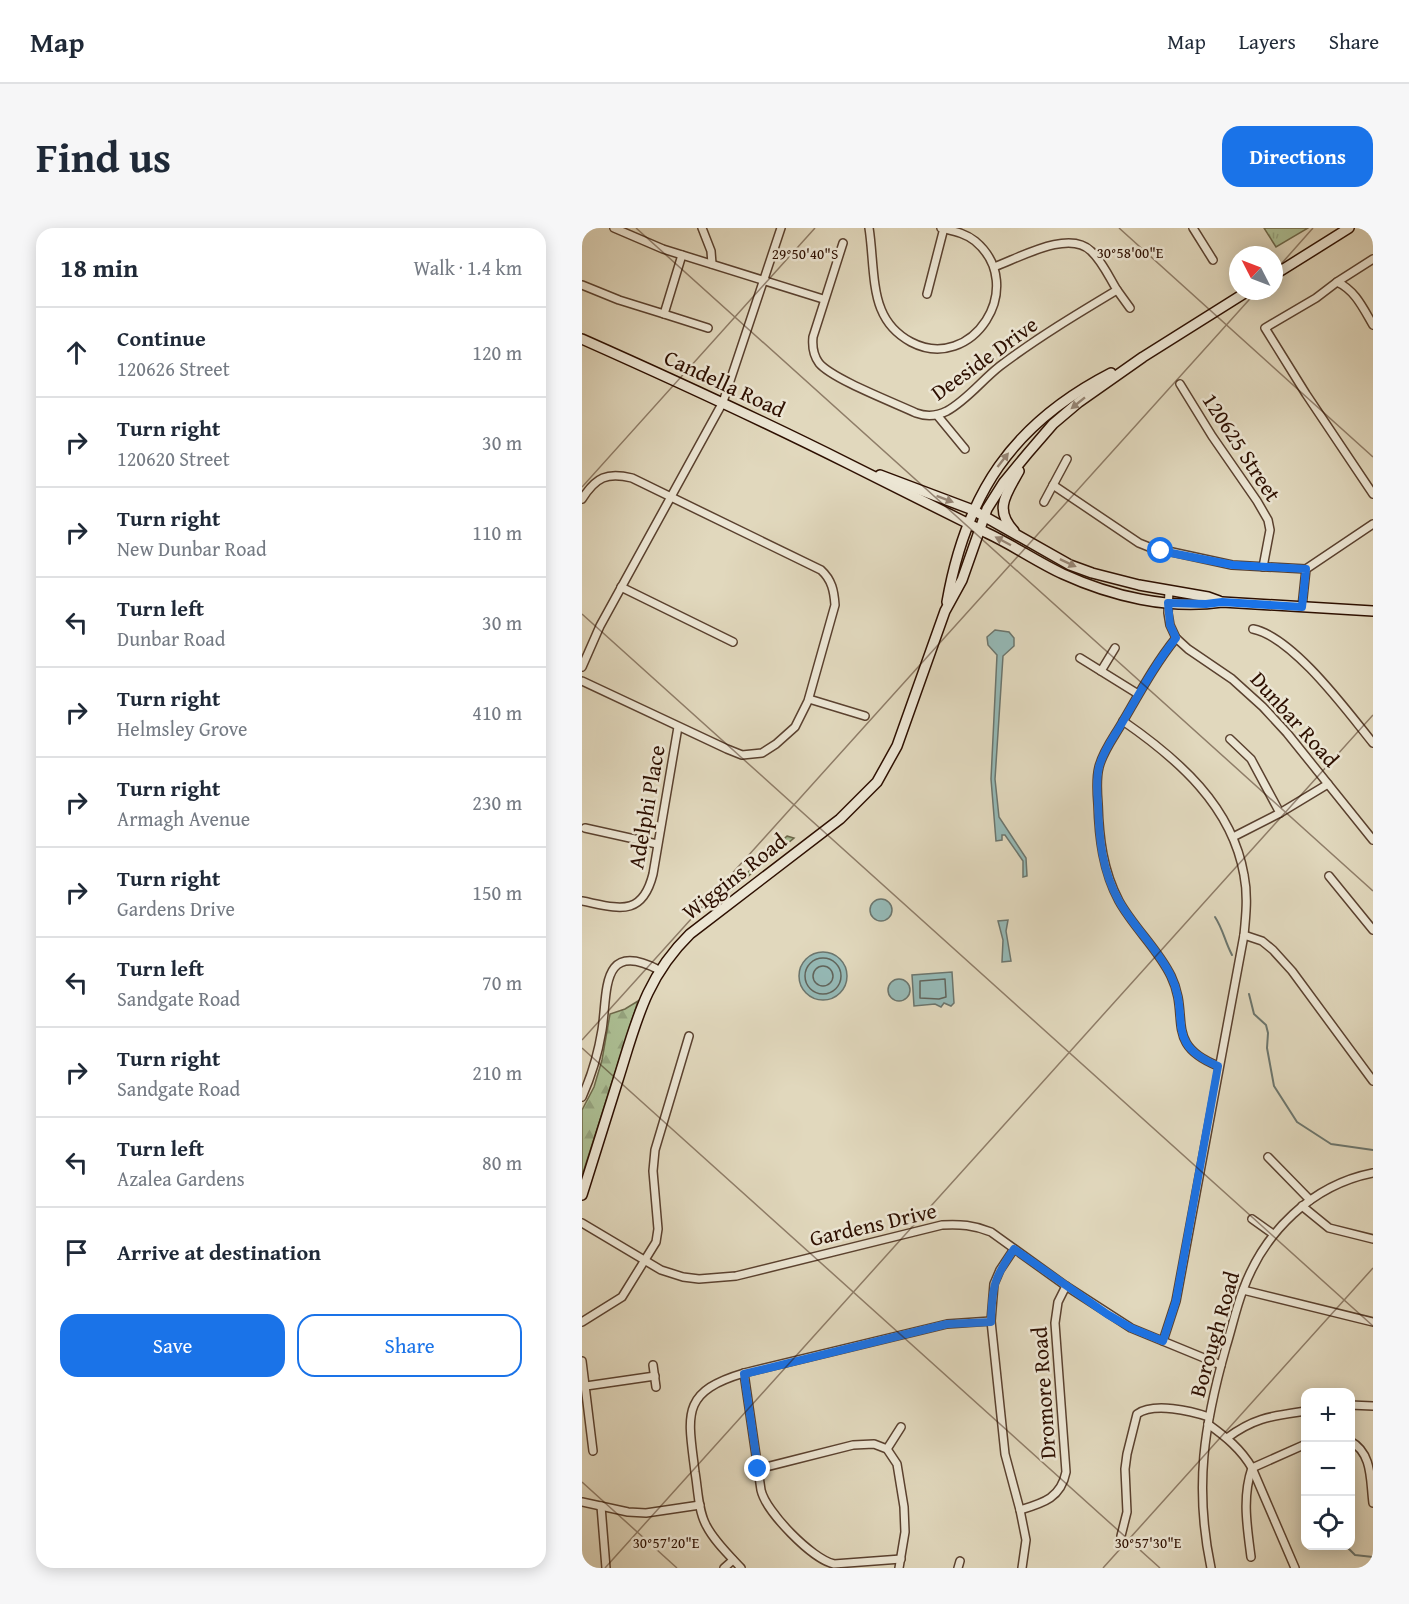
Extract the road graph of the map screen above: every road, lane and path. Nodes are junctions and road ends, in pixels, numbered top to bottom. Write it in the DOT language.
graph roads {
  1 [pos="614,228"];
  2 [pos="702,228"];
  3 [pos="781,228"];
  4 [pos="869,228"];
  5 [pos="943,228"];
  6 [pos="1193,228"];
  7 [pos="1349,228"];
  8 [pos="627,231"];
  9 [pos="843,243"];
  10 [pos="682,255"];
  11 [pos="1373,259"];
  12 [pos="1213,260"];
  13 [pos="712,264"];
  14 [pos="994,267"];
  15 [pos="1283,269"];
  16 [pos="764,279"];
  17 [pos="1337,282"];
  18 [pos="582,285"];
  19 [pos="1117,290"];
  20 [pos="927,294"];
  21 [pos="823,299"];
  22 [pos="1234,300"];
  23 [pos="1130,308"];
  24 [pos="664,314"];
  25 [pos="1373,325"];
  26 [pos="708,328"];
  27 [pos="582,339"];
  28 [pos="1143,357"];
  29 [pos="1180,384"];
  30 [pos="723,402"];
  31 [pos="937,415"];
  32 [pos="965,449"];
  33 [pos="1028,453"];
  34 [pos="1067,459"];
  35 [pos="851,465"];
  36 [pos="1053,485"];
  37 [pos="1373,494"];
  38 [pos="582,499"];
  39 [pos="671,499"];
  40 [pos="1044,502"];
  41 [pos="973,510"];
  42 [pos="984,516"];
  43 [pos="968,523"];
  44 [pos="1373,524"];
  45 [pos="979,529"];
  46 [pos="1017,535"];
  47 [pos="1263,567"];
  48 [pos="1306,569"];
  49 [pos="621,587"];
  50 [pos="1169,590"];
  51 [pos="1222,602"];
  52 [pos="1168,603"];
  53 [pos="1302,607"];
  54 [pos="945,611"];
  55 [pos="1373,611"];
  56 [pos="1253,629"];
  57 [pos="1176,638"];
  58 [pos="733,642"];
  59 [pos="1115,648"];
  60 [pos="1080,658"];
  61 [pos="582,668"];
  62 [pos="1101,671"];
  63 [pos="582,681"];
  64 [pos="1138,694"];
  65 [pos="809,699"];
  66 [pos="865,716"];
  67 [pos="1123,721"];
  68 [pos="678,727"];
  69 [pos="1230,738"];
  70 [pos="1373,743"];
  71 [pos="1328,784"];
  72 [pos="1280,813"];
  73 [pos="585,828"];
  74 [pos="1233,837"];
  75 [pos="1373,840"];
  76 [pos="657,844"];
  77 [pos="1329,876"];
  78 [pos="582,901"];
  79 [pos="1373,930"];
  80 [pos="1244,935"];
  81 [pos="659,970"];
  82 [pos="689,1036"];
  83 [pos="1218,1066"];
  84 [pos="1373,1081"];
  85 [pos="582,1097"];
  86 [pos="1268,1157"];
  87 [pos="1373,1173"];
  88 [pos="582,1195"];
  89 [pos="1310,1200"];
  90 [pos="1302,1206"];
  91 [pos="1252,1219"];
  92 [pos="582,1223"];
  93 [pos="1273,1234"];
  94 [pos="1373,1239"];
  95 [pos="1014,1249"];
  96 [pos="645,1262"];
  97 [pos="1066,1286"];
  98 [pos="1243,1290"];
  99 [pos="582,1322"];
  100 [pos="991,1322"];
  101 [pos="1373,1322"];
  102 [pos="1163,1341"];
  103 [pos="582,1361"];
  104 [pos="653,1365"];
  105 [pos="1221,1365"];
  106 [pos="744,1374"];
  107 [pos="655,1376"];
  108 [pos="586,1386"];
  109 [pos="656,1387"];
  110 [pos="1301,1412"];
  111 [pos="1209,1421"];
  112 [pos="901,1427"];
  113 [pos="1227,1438"];
  114 [pos="1351,1442"];
  115 [pos="1301,1446"];
  116 [pos="887,1449"];
  117 [pos="593,1451"];
  118 [pos="1252,1468"];
  119 [pos="758,1469"];
  120 [pos="1371,1469"];
  121 [pos="582,1502"];
  122 [pos="1373,1503"];
  123 [pos="699,1504"];
  124 [pos="601,1506"];
  125 [pos="1020,1510"];
  126 [pos="1121,1536"];
  127 [pos="1251,1557"];
  128 [pos="901,1559"];
  129 [pos="733,1560"];
  130 [pos="606,1568"];
  131 [pos="724,1568"];
  132 [pos="741,1568"];
  133 [pos="899,1568"];
  134 [pos="1022,1568"];
  135 [pos="1211,1568"];
  136 [pos="1294,1568"];
  1 -- 8 [label="street"];
  2 -- 13 [label="street"];
  3 -- 16 [label="street"];
  4 -- 14 [label="street"];
  5 -- 14 [label="street"];
  5 -- 20 [label="street"];
  6 -- 12 [label="street"];
  7 -- 15 [label="street"];
  8 -- 10 [label="street"];
  9 -- 21 [label="street, Deeside Drive"];
  10 -- 13 [label="street"];
  10 -- 24 [label="street"];
  11 -- 17 [label="street"];
  13 -- 16 [label="street"];
  14 -- 19 [label="street"];
  16 -- 21 [label="street"];
  16 -- 30 [label="street"];
  17 -- 25 [label="street"];
  17 -- 37 [label="street"];
  18 -- 24 [label="street"];
  19 -- 23 [label="street"];
  19 -- 31 [label="street, Deeside Drive"];
  21 -- 31 [label="street, Deeside Drive"];
  22 -- 28 [label="street, Wiggins Road"];
  24 -- 26 [label="street"];
  27 -- 30 [label="street, Candella Road"];
  28 -- 33 [label="street, Wiggins Road, one-way"];
  41 -- 28 [label="street, Wiggins Road, one-way"];
  29 -- 47 [label="street, 120625 Street"];
  30 -- 35 [label="street, Candella Road"];
  30 -- 39 [label="street"];
  31 -- 32 [label="street"];
  33 -- 42 [label="street, Wiggins Road"];
  33 -- 46 [label="street"];
  34 -- 36 [label="street"];
  35 -- 41 [label="street, Candella Road, one-way"];
  35 -- 43 [label="street, Candella Road"];
  36 -- 40 [label="street"];
  36 -- 47 [label="street"];
  38 -- 39 [label="street"];
  39 -- 49 [label="street"];
  39 -- 65 [label="street"];
  41 -- 42 [label="street, Candella Road"];
  41 -- 43 [label="street, Wiggins Road"];
  42 -- 45 [label="street, Wiggins Road"];
  42 -- 46 [label="street"];
  43 -- 45 [label="street, Candella Road"];
  43 -- 54 [label="street, Wiggins Road"];
  44 -- 48 [label="street"];
  52 -- 45 [label="street, one-way"];
  45 -- 54 [label="street, Wiggins Road"];
  46 -- 50 [label="street, one-way"];
  47 -- 48 [label="street"];
  48 -- 53 [label="street"];
  49 -- 58 [label="street"];
  49 -- 61 [label="street"];
  50 -- 51 [label="street"];
  50 -- 52 [label="street"];
  51 -- 52 [label="street"];
  51 -- 53 [label="street"];
  52 -- 57 [label="street"];
  53 -- 55 [label="street"];
  54 -- 81 [label="street, Wiggins Road"];
  56 -- 70 [label="street"];
  57 -- 64 [label="street"];
  57 -- 71 [label="street, Dunbar Road"];
  59 -- 62 [label="street"];
  60 -- 62 [label="street"];
  62 -- 64 [label="street"];
  63 -- 68 [label="street"];
  64 -- 67 [label="street"];
  65 -- 66 [label="street"];
  65 -- 68 [label="street"];
  67 -- 74 [label="street"];
  67 -- 83 [label="street"];
  68 -- 76 [label="street, Adelphi Place"];
  69 -- 72 [label="street"];
  71 -- 72 [label="street"];
  71 -- 75 [label="street, Dunbar Road"];
  72 -- 74 [label="street"];
  73 -- 76 [label="street"];
  74 -- 80 [label="street"];
  76 -- 78 [label="street, Adelphi Place"];
  77 -- 79 [label="street"];
  80 -- 83 [label="street"];
  80 -- 84 [label="street"];
  81 -- 85 [label="street"];
  81 -- 88 [label="street, Wiggins Road"];
  82 -- 96 [label="street"];
  83 -- 102 [label="street"];
  86 -- 89 [label="street"];
  87 -- 89 [label="street, Borough Road"];
  89 -- 90 [label="street, Borough Road"];
  90 -- 93 [label="street, Borough Road"];
  90 -- 94 [label="street"];
  91 -- 93 [label="street"];
  92 -- 96 [label="street, Gardens Drive"];
  93 -- 98 [label="street, Borough Road"];
  95 -- 96 [label="street, Gardens Drive"];
  95 -- 97 [label="street, Gardens Drive"];
  95 -- 100 [label="street"];
  96 -- 99 [label="street"];
  97 -- 102 [label="street, Gardens Drive"];
  97 -- 125 [label="street, Dromore Road"];
  98 -- 101 [label="street"];
  98 -- 105 [label="street, Borough Road"];
  100 -- 106 [label="street"];
  100 -- 125 [label="street"];
  102 -- 105 [label="street, Gardens Drive"];
  103 -- 108 [label="street"];
  104 -- 107 [label="street"];
  105 -- 111 [label="street, Borough Road"];
  106 -- 119 [label="street"];
  106 -- 123 [label="street"];
  107 -- 108 [label="street"];
  107 -- 109 [label="street"];
  108 -- 117 [label="street"];
  110 -- 113 [label="street"];
  111 -- 113 [label="street"];
  111 -- 126 [label="street"];
  111 -- 135 [label="street, Borough Road"];
  112 -- 116 [label="street"];
  113 -- 118 [label="street"];
  114 -- 120 [label="street"];
  115 -- 118 [label="street"];
  116 -- 119 [label="street"];
  116 -- 128 [label="street"];
  118 -- 127 [label="street"];
  118 -- 136 [label="street"];
  119 -- 128 [label="street"];
  120 -- 122 [label="street"];
  121 -- 124 [label="street"];
  123 -- 124 [label="street"];
  123 -- 129 [label="street"];
  124 -- 130 [label="street"];
  125 -- 134 [label="street"];
  128 -- 133 [label="street"];
  129 -- 131 [label="street"];
  129 -- 132 [label="street"];
}
